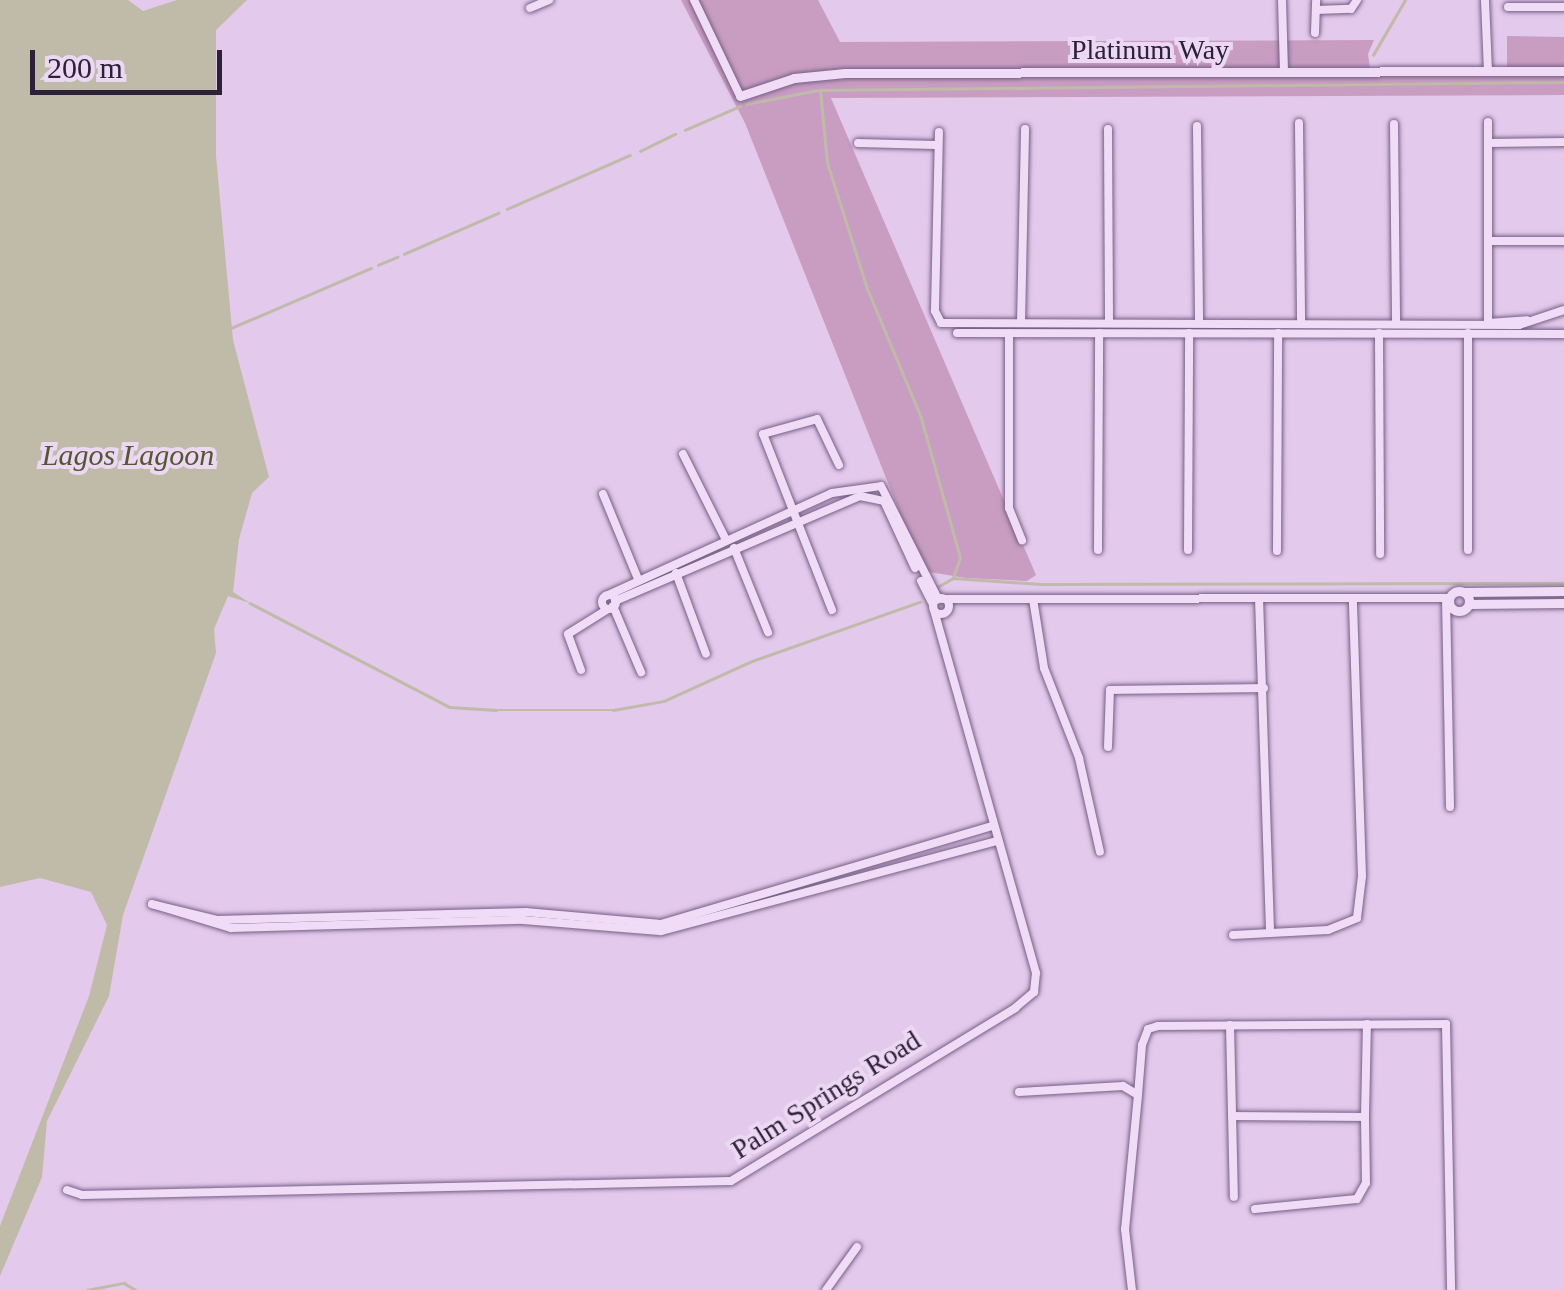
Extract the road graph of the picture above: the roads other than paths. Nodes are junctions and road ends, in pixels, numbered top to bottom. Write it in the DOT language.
graph roads {
  1 [pos="694,0"];
  2 [pos="1282,0"];
  3 [pos="1356,0"];
  4 [pos="1485,0"];
  5 [pos="546,1"];
  6 [pos="1316,5"];
  7 [pos="1508,7"];
  8 [pos="1564,7"];
  9 [pos="530,8"];
  10 [pos="1315,33"];
  11 [pos="1564,71"];
  12 [pos="1284,72"];
  13 [pos="1488,72"];
  14 [pos="740,96"];
  15 [pos="1488,122"];
  16 [pos="1299,123"];
  17 [pos="1394,124"];
  18 [pos="1197,126"];
  19 [pos="1025,129"];
  20 [pos="1108,129"];
  21 [pos="939,132"];
  22 [pos="1488,142"];
  23 [pos="1564,142"];
  24 [pos="858,144"];
  25 [pos="936,145"];
  26 [pos="1488,241"];
  27 [pos="1564,241"];
  28 [pos="1564,310"];
  29 [pos="1020,323"];
  30 [pos="1109,323"];
  31 [pos="1199,323"];
  32 [pos="1301,323"];
  33 [pos="1396,323"];
  34 [pos="1488,323"];
  35 [pos="956,333"];
  36 [pos="1009,333"];
  37 [pos="1099,333"];
  38 [pos="1188,333"];
  39 [pos="1278,333"];
  40 [pos="1379,333"];
  41 [pos="1468,333"];
  42 [pos="1564,334"];
  43 [pos="684,454"];
  44 [pos="839,465"];
  45 [pos="603,494"];
  46 [pos="793,517"];
  47 [pos="726,540"];
  48 [pos="1022,540"];
  49 [pos="734,548"];
  50 [pos="1098,550"];
  51 [pos="1188,550"];
  52 [pos="1468,550"];
  53 [pos="1277,551"];
  54 [pos="1380,554"];
  55 [pos="676,573"];
  56 [pos="638,578"];
  57 [pos="1564,591"];
  58 [pos="1464,592"];
  59 [pos="1033,598"];
  60 [pos="1259,598"];
  61 [pos="1353,598"];
  62 [pos="1448,598"];
  63 [pos="609,603"];
  64 [pos="1564,603"];
  65 [pos="1469,604"];
  66 [pos="940,606"];
  67 [pos="832,610"];
  68 [pos="768,632"];
  69 [pos="706,654"];
  70 [pos="582,670"];
  71 [pos="641,672"];
  72 [pos="1264,688"];
  73 [pos="1108,747"];
  74 [pos="1450,807"];
  75 [pos="992,826"];
  76 [pos="960,834"];
  77 [pos="996,841"];
  78 [pos="964,849"];
  79 [pos="1100,852"];
  80 [pos="1270,933"];
  81 [pos="1233,935"];
  82 [pos="1367,1024"];
  83 [pos="1230,1026"];
  84 [pos="1020,1092"];
  85 [pos="1138,1095"];
  86 [pos="1232,1116"];
  87 [pos="1365,1117"];
  88 [pos="66,1190"];
  89 [pos="1234,1198"];
  90 [pos="1255,1209"];
  91 [pos="858,1247"];
  92 [pos="826,1290"];
  93 [pos="1132,1290"];
  94 [pos="1451,1290"];
  1 -- 14 [label="street"];
  2 -- 12 [label="street"];
  3 -- 6 [label="street"];
  4 -- 13 [label="street"];
  5 -- 9 [label="street"];
  6 -- 10 [label="street"];
  7 -- 8 [label="street"];
  11 -- 13 [label="street, Platinum Way"];
  12 -- 13 [label="street, Platinum Way"];
  12 -- 14 [label="street, Platinum Way"];
  15 -- 22 [label="street"];
  16 -- 32 [label="street"];
  17 -- 33 [label="street"];
  18 -- 31 [label="street"];
  19 -- 29 [label="street"];
  20 -- 30 [label="street"];
  21 -- 25 [label="street"];
  22 -- 23 [label="street"];
  22 -- 26 [label="street"];
  24 -- 25 [label="street"];
  25 -- 29 [label="street"];
  26 -- 27 [label="street"];
  26 -- 34 [label="street"];
  28 -- 34 [label="street"];
  29 -- 30 [label="street"];
  30 -- 31 [label="street"];
  31 -- 32 [label="street"];
  32 -- 33 [label="street"];
  33 -- 34 [label="street"];
  35 -- 36 [label="street"];
  36 -- 37 [label="street"];
  36 -- 48 [label="street"];
  37 -- 38 [label="street"];
  37 -- 50 [label="street"];
  38 -- 39 [label="street"];
  38 -- 51 [label="street"];
  39 -- 40 [label="street"];
  39 -- 53 [label="street"];
  40 -- 41 [label="street"];
  40 -- 54 [label="street"];
  41 -- 42 [label="street"];
  41 -- 52 [label="street"];
  43 -- 47 [label="street"];
  44 -- 46 [label="street"];
  45 -- 56 [label="street"];
  46 -- 47 [label="street"];
  46 -- 49 [label="street"];
  46 -- 66 [label="street"];
  46 -- 67 [label="street"];
  47 -- 56 [label="street"];
  49 -- 55 [label="street"];
  49 -- 68 [label="street"];
  55 -- 63 [label="street"];
  55 -- 69 [label="street"];
  56 -- 63 [label="street"];
  57 -- 58 [label="street"];
  58 -- 62 [label="street"];
  58 -- 65 [label="street"];
  59 -- 60 [label="street"];
  59 -- 66 [label="street"];
  59 -- 79 [label="street"];
  60 -- 61 [label="street"];
  60 -- 72 [label="street"];
  61 -- 62 [label="street"];
  61 -- 80 [label="street"];
  62 -- 65 [label="street"];
  62 -- 74 [label="street"];
  63 -- 70 [label="street"];
  63 -- 71 [label="street"];
  64 -- 65 [label="street"];
  66 -- 75 [label="street, Palm Springs Road"];
  72 -- 73 [label="street"];
  72 -- 80 [label="street"];
  75 -- 76 [label="street"];
  75 -- 77 [label="street, Palm Springs Road"];
  76 -- 78 [label="street"];
  76 -- 78 [label="street"];
  77 -- 78 [label="street"];
  77 -- 88 [label="street, Palm Springs Road"];
  80 -- 81 [label="street"];
  82 -- 83 [label="street"];
  82 -- 87 [label="street"];
  82 -- 94 [label="street"];
  83 -- 85 [label="street"];
  83 -- 86 [label="street"];
  84 -- 85 [label="street"];
  85 -- 93 [label="street"];
  86 -- 87 [label="street"];
  86 -- 89 [label="street"];
  87 -- 90 [label="street"];
  91 -- 92 [label="street"];
}
